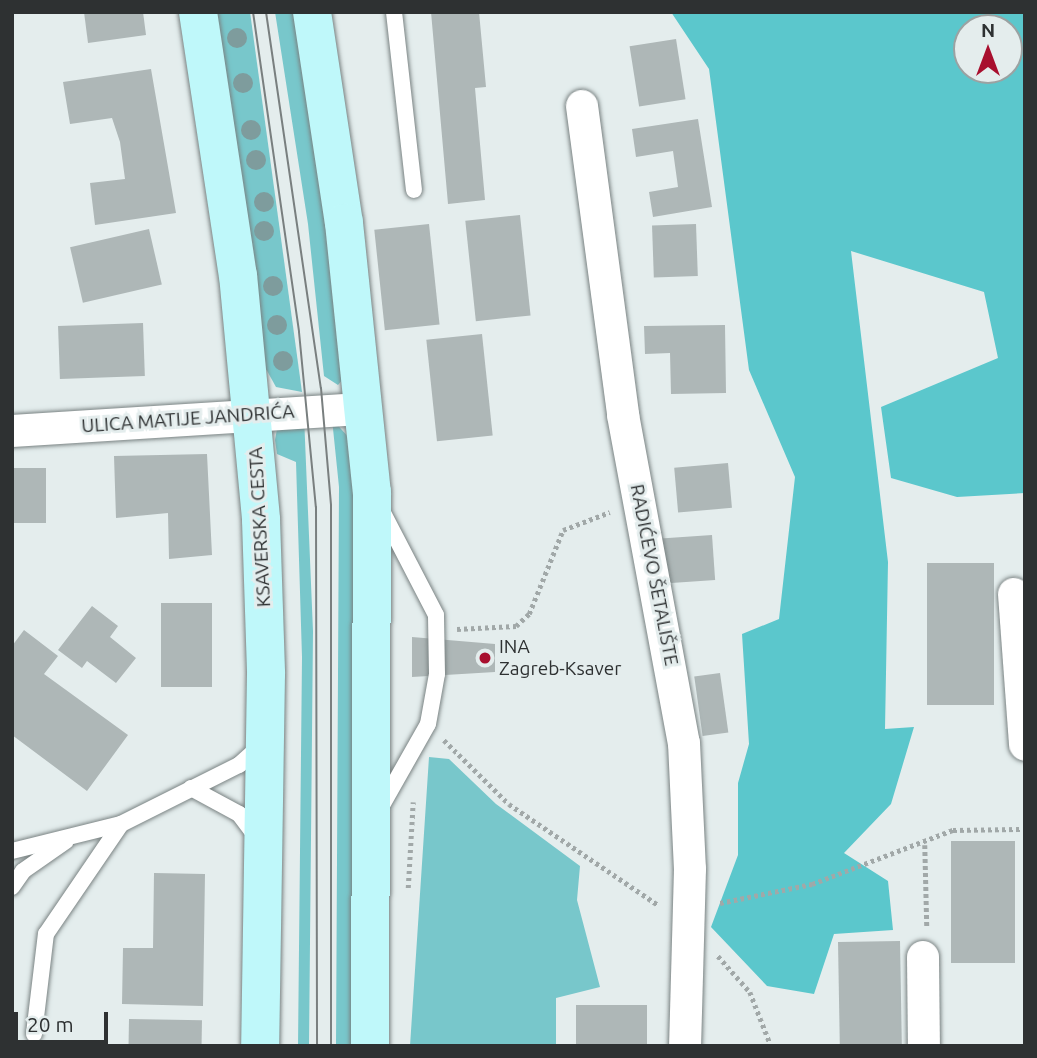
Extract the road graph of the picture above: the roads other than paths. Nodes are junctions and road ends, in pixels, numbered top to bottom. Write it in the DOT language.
graph roads {
  1 [pos="198,12"];
  2 [pos="312,12"];
  3 [pos="394,12"];
  4 [pos="582,106"];
  5 [pos="414,190"];
  6 [pos="364,409"];
  7 [pos="252,412"];
  8 [pos="12,430"];
  9 [pos="372,492"];
  10 [pos="1014,594"];
  11 [pos="265,741"];
  12 [pos="1025,745"];
  13 [pos="191,788"];
  14 [pos="372,821"];
  15 [pos="121,824"];
  16 [pos="77,834"];
  17 [pos="264,847"];
  18 [pos="12,852"];
  19 [pos="12,887"];
  20 [pos="923,957"];
  21 [pos="34,1034"];
  22 [pos="260,1046"];
  23 [pos="370,1046"];
  24 [pos="685,1046"];
  25 [pos="924,1046"];
  1 -- 7 [label="main road, KSAVERSKA CESTA"];
  2 -- 6 [label="main road"];
  3 -- 5 [label="lane"];
  4 -- 24 [label="street, RADIĆEVO ŠETALIŠTE"];
  6 -- 7 [label="street, ULICA MATIJE JANDRIĆA"];
  6 -- 9 [label="main road"];
  7 -- 8 [label="street, ULICA MATIJE JANDRIĆA"];
  7 -- 11 [label="main road, KSAVERSKA CESTA"];
  9 -- 14 [label="main road"];
  9 -- 14 [label="lane"];
  10 -- 12 [label="street"];
  11 -- 13 [label="lane"];
  11 -- 17 [label="main road, KSAVERSKA CESTA"];
  13 -- 15 [label="lane"];
  13 -- 17 [label="lane"];
  14 -- 23 [label="main road"];
  15 -- 16 [label="lane"];
  15 -- 21 [label="lane"];
  16 -- 18 [label="lane"];
  16 -- 19 [label="lane"];
  17 -- 22 [label="main road, KSAVERSKA CESTA"];
  20 -- 25 [label="street"];
}
